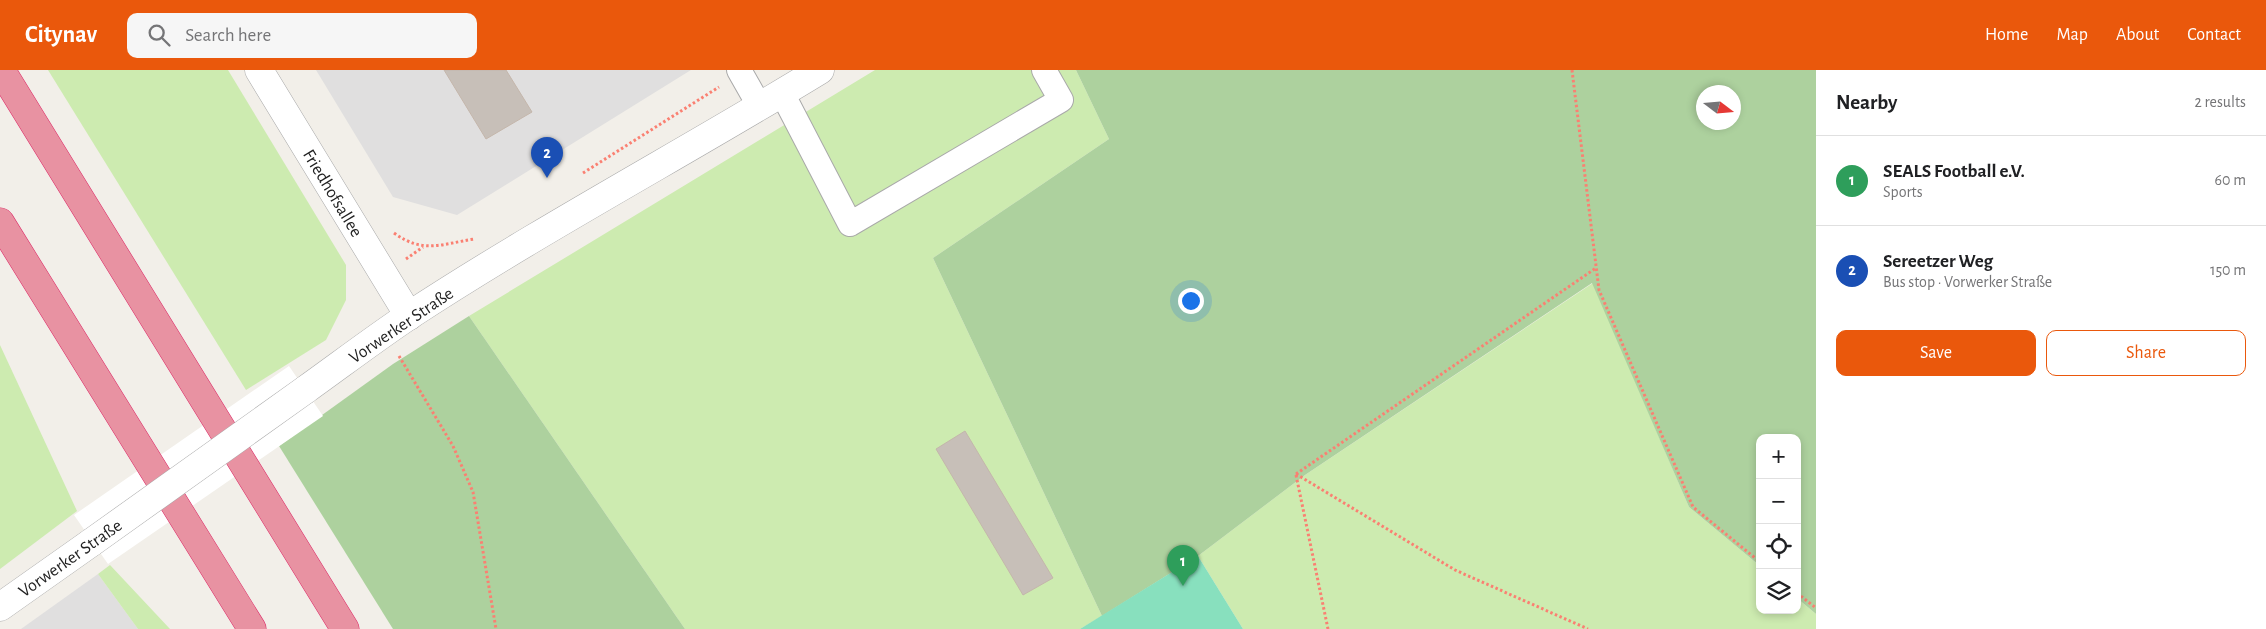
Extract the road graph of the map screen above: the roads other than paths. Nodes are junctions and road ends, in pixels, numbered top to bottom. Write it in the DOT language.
graph roads {
  1 [pos="1,70"];
  2 [pos="258,70"];
  3 [pos="820,70"];
  4 [pos="1044,70"];
  5 [pos="740,72"];
  6 [pos="771,100"];
  7 [pos="0,222"];
  8 [pos="409,316"];
  9 [pos="0,607"];
  10 [pos="252,629"];
  11 [pos="345,629"];
  1 -- 11 [label="highway"];
  2 -- 8 [label="street, Friedhofsallee"];
  3 -- 6 [label="street, Vorwerker Straße"];
  4 -- 6 [label="street"];
  5 -- 6 [label="street"];
  6 -- 8 [label="street, Vorwerker Straße"];
  7 -- 10 [label="highway"];
  8 -- 9 [label="street, Vorwerker Straße, bridge"];
}
